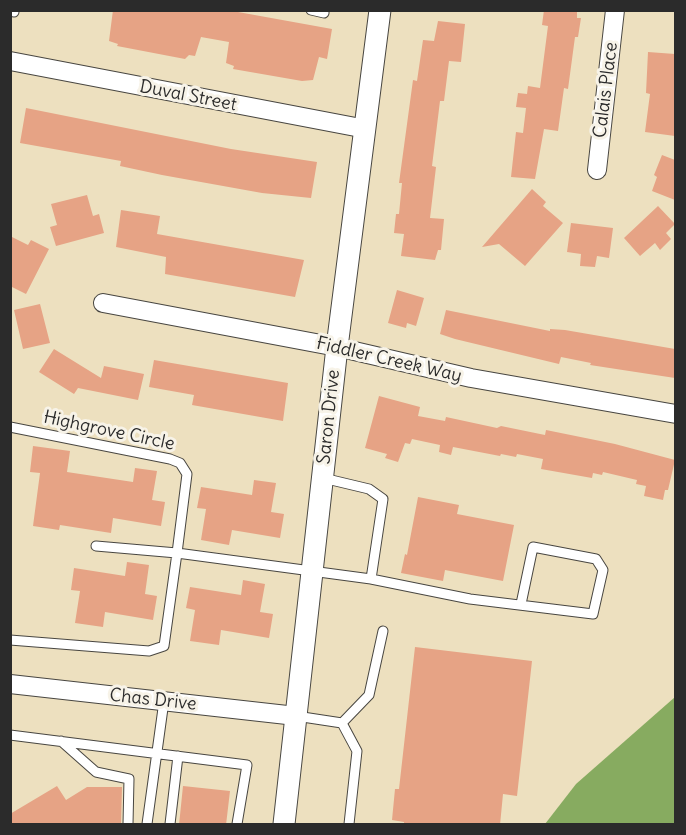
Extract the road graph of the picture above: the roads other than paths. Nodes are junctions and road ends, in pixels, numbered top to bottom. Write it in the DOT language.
graph roads {
  1 [pos="311,10"];
  2 [pos="324,10"];
  3 [pos="380,10"];
  4 [pos="615,10"];
  5 [pos="10,61"];
  6 [pos="366,129"];
  7 [pos="597,170"];
  8 [pos="103,303"];
  9 [pos="337,347"];
  10 [pos="675,414"];
  11 [pos="10,427"];
  12 [pos="323,478"];
  13 [pos="96,546"];
  14 [pos="177,553"];
  15 [pos="313,570"];
  16 [pos="371,579"];
  17 [pos="521,604"];
  18 [pos="383,631"];
  19 [pos="10,639"];
  20 [pos="10,684"];
  21 [pos="164,701"];
  22 [pos="296,716"];
  23 [pos="342,723"];
  24 [pos="10,735"];
  25 [pos="61,741"];
  26 [pos="157,753"];
  27 [pos="178,756"];
  28 [pos="128,824"];
  29 [pos="147,825"];
  30 [pos="170,825"];
  31 [pos="237,825"];
  32 [pos="284,825"];
  33 [pos="349,825"];
  1 -- 2 [label="lane"];
  3 -- 6 [label="street, Saron Drive"];
  4 -- 7 [label="street, Calais Place"];
  5 -- 6 [label="street, Duval Street"];
  6 -- 9 [label="street, Saron Drive"];
  8 -- 9 [label="street, Fiddler Creek Way"];
  9 -- 10 [label="street, Fiddler Creek Way"];
  9 -- 12 [label="street, Saron Drive"];
  11 -- 14 [label="lane, Highgrove Circle"];
  12 -- 15 [label="street, Saron Drive"];
  12 -- 16 [label="lane"];
  13 -- 14 [label="lane"];
  14 -- 15 [label="lane"];
  14 -- 19 [label="lane, Highgrove Circle"];
  15 -- 16 [label="lane"];
  15 -- 22 [label="street, Saron Drive"];
  16 -- 17 [label="lane"];
  17 -- 17 [label="lane"];
  18 -- 23 [label="lane"];
  20 -- 21 [label="street, Chas Drive"];
  21 -- 22 [label="street, Chas Drive"];
  21 -- 26 [label="lane"];
  22 -- 23 [label="lane"];
  22 -- 32 [label="street, Saron Drive"];
  23 -- 33 [label="lane"];
  24 -- 25 [label="lane"];
  25 -- 26 [label="lane"];
  25 -- 28 [label="lane"];
  26 -- 27 [label="lane"];
  26 -- 29 [label="lane"];
  27 -- 30 [label="lane"];
  27 -- 31 [label="lane"];
}
